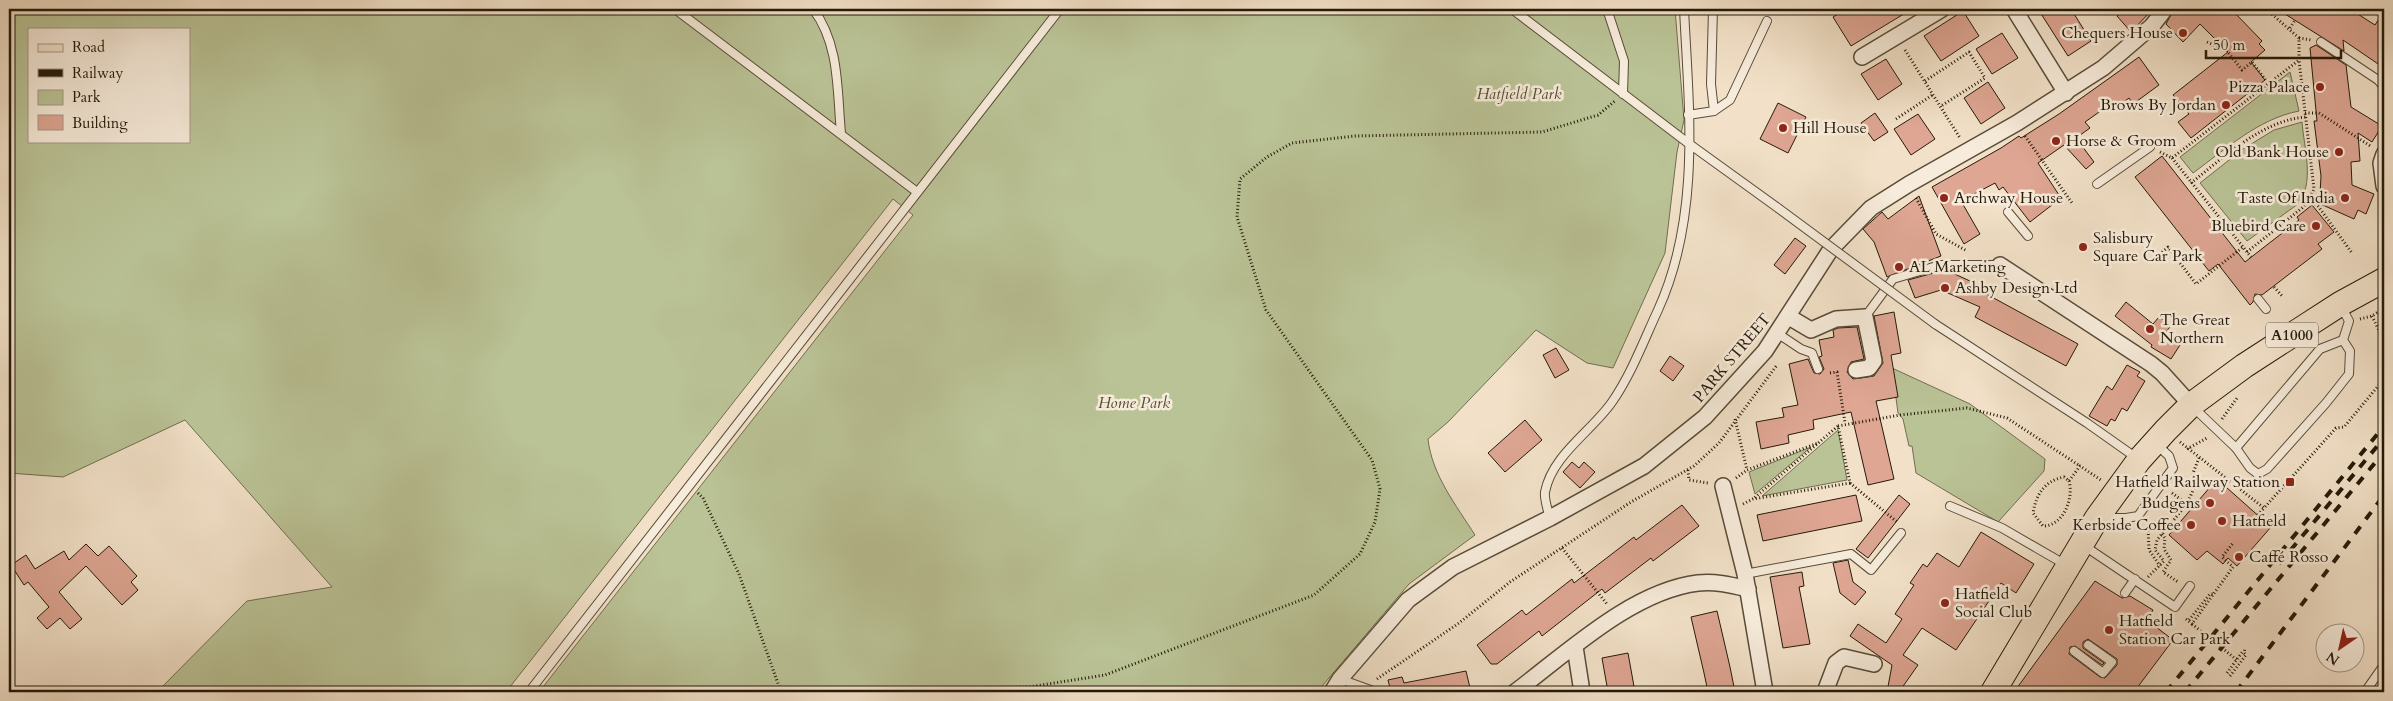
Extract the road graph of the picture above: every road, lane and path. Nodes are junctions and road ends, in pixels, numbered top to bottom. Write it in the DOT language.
graph roads {
  1 [pos="675,9"];
  2 [pos="813,9"];
  3 [pos="1060,9"];
  4 [pos="1512,9"];
  5 [pos="1607,9"];
  6 [pos="1684,9"];
  7 [pos="1713,9"];
  8 [pos="1942,9"];
  9 [pos="2014,9"];
  10 [pos="2165,9"];
  11 [pos="2266,9"];
  12 [pos="2295,20"];
  13 [pos="1767,21"];
  14 [pos="2290,28"];
  15 [pos="1896,36"];
  16 [pos="2207,42"];
  17 [pos="2321,42"];
  18 [pos="1862,57"];
  19 [pos="2299,60"];
  20 [pos="1925,81"];
  21 [pos="2268,83"];
  22 [pos="2384,87"];
  23 [pos="2066,93"];
  24 [pos="1623,94"];
  25 [pos="1934,94"];
  26 [pos="1941,106"];
  27 [pos="1714,111"];
  28 [pos="1688,115"];
  29 [pos="2306,115"];
  30 [pos="1896,119"];
  31 [pos="2017,123"];
  32 [pos="841,133"];
  33 [pos="1688,143"];
  34 [pos="2150,147"];
  35 [pos="1968,151"];
  36 [pos="2380,152"];
  37 [pos="2172,158"];
  38 [pos="2191,183"];
  39 [pos="1909,184"];
  40 [pos="2098,184"];
  41 [pos="2384,186"];
  42 [pos="917,192"];
  43 [pos="2309,200"];
  44 [pos="2072,203"];
  45 [pos="2008,212"];
  46 [pos="2028,236"];
  47 [pos="2243,247"];
  48 [pos="2247,252"];
  49 [pos="2352,253"];
  50 [pos="2157,257"];
  51 [pos="2251,257"];
  52 [pos="2000,265"];
  53 [pos="2384,280"];
  54 [pos="2274,287"];
  55 [pos="2283,297"];
  56 [pos="2258,298"];
  57 [pos="2340,304"];
  58 [pos="2384,308"];
  59 [pos="2266,309"];
  60 [pos="2372,316"];
  61 [pos="1789,317"];
  62 [pos="1865,317"];
  63 [pos="2366,317"];
  64 [pos="2378,326"];
  65 [pos="2384,332"];
  66 [pos="1777,333"];
  67 [pos="2343,340"];
  68 [pos="2384,341"];
  69 [pos="1818,368"];
  70 [pos="1856,370"];
  71 [pos="2384,379"];
  72 [pos="2191,405"];
  73 [pos="1735,419"];
  74 [pos="1845,423"];
  75 [pos="1838,426"];
  76 [pos="2207,438"];
  77 [pos="1819,442"];
  78 [pos="2236,448"];
  79 [pos="2147,452"];
  80 [pos="2199,458"];
  81 [pos="2080,466"];
  82 [pos="1688,470"];
  83 [pos="2069,481"];
  84 [pos="1850,482"];
  85 [pos="2103,482"];
  86 [pos="690,485"];
  87 [pos="1723,486"];
  88 [pos="2172,493"];
  89 [pos="2187,504"];
  90 [pos="1950,506"];
  91 [pos="2192,508"];
  92 [pos="2264,508"];
  93 [pos="2258,515"];
  94 [pos="1550,518"];
  95 [pos="2097,518"];
  96 [pos="2148,526"];
  97 [pos="1901,533"];
  98 [pos="2162,534"];
  99 [pos="2233,543"];
  100 [pos="2081,544"];
  101 [pos="1562,548"];
  102 [pos="2068,566"];
  103 [pos="2160,566"];
  104 [pos="2151,573"];
  105 [pos="1745,574"];
  106 [pos="2135,579"];
  107 [pos="2189,587"];
  108 [pos="1748,589"];
  109 [pos="2125,593"];
  110 [pos="2214,594"];
  111 [pos="1616,616"];
  112 [pos="2192,624"];
  113 [pos="2088,645"];
  114 [pos="1574,647"];
  115 [pos="2074,651"];
  116 [pos="2237,660"];
  117 [pos="1874,664"];
  118 [pos="2384,665"];
  119 [pos="2227,673"];
  120 [pos="2230,676"];
  121 [pos="1336,686"];
  122 [pos="1363,688"];
  123 [pos="781,691"];
  124 [pos="529,692"];
  125 [pos="1376,692"];
  126 [pos="1515,692"];
  127 [pos="1582,692"];
  128 [pos="1765,692"];
  129 [pos="1825,692"];
  130 [pos="1993,692"];
  131 [pos="2365,692"];
  1 -- 32 [label="lane"];
  2 -- 32 [label="lane"];
  3 -- 42 [label="lane"];
  4 -- 24 [label="lane"];
  5 -- 24 [label="lane"];
  6 -- 28 [label="lane"];
  7 -- 27 [label="lane"];
  8 -- 15 [label="street"];
  9 -- 23 [label="street"];
  10 -- 23 [label="street, PARK STREET"];
  11 -- 14 [label="path"];
  12 -- 14 [label="path"];
  13 -- 27 [label="lane"];
  14 -- 19 [label="path"];
  15 -- 18 [label="street"];
  15 -- 20 [label="path"];
  16 -- 21 [label="path"];
  17 -- 22 [label="lane"];
  19 -- 21 [label="path"];
  19 -- 29 [label="path"];
  20 -- 25 [label="path"];
  20 -- 26 [label="path"];
  21 -- 37 [label="path"];
  23 -- 31 [label="street, PARK STREET"];
  24 -- 33 [label="lane"];
  24 -- 123 [label="path"];
  25 -- 26 [label="path"];
  25 -- 30 [label="path"];
  26 -- 35 [label="path"];
  27 -- 28 [label="lane"];
  28 -- 33 [label="lane"];
  29 -- 36 [label="path"];
  29 -- 38 [label="path"];
  29 -- 43 [label="path"];
  31 -- 35 [label="street, PARK STREET"];
  31 -- 44 [label="path"];
  32 -- 42 [label="lane"];
  33 -- 79 [label="lane, bridge"];
  33 -- 94 [label="lane"];
  34 -- 37 [label="path"];
  34 -- 40 [label="lane"];
  35 -- 39 [label="street, PARK STREET"];
  36 -- 41 [label="street"];
  37 -- 38 [label="path"];
  38 -- 47 [label="path"];
  39 -- 52 [label="path"];
  39 -- 61 [label="street, PARK STREET"];
  42 -- 86 [label="lane"];
  43 -- 48 [label="path"];
  43 -- 49 [label="path"];
  45 -- 46 [label="lane"];
  47 -- 48 [label="path"];
  47 -- 50 [label="path"];
  48 -- 51 [label="path"];
  52 -- 62 [label="lane"];
  52 -- 72 [label="street"];
  53 -- 57 [label="main road, A1000"];
  54 -- 55 [label="path"];
  56 -- 59 [label="lane"];
  57 -- 67 [label="lane"];
  57 -- 72 [label="main road, A1000"];
  58 -- 60 [label="path"];
  60 -- 63 [label="path"];
  60 -- 64 [label="path"];
  61 -- 62 [label="street"];
  61 -- 66 [label="street, PARK STREET"];
  62 -- 70 [label="street"];
  64 -- 65 [label="path"];
  64 -- 68 [label="path"];
  66 -- 69 [label="lane"];
  66 -- 73 [label="path"];
  66 -- 94 [label="street, PARK STREET"];
  67 -- 78 [label="lane"];
  67 -- 78 [label="lane"];
  69 -- 74 [label="path"];
  71 -- 92 [label="path"];
  72 -- 78 [label="lane"];
  72 -- 79 [label="main road, A1000"];
  73 -- 77 [label="path"];
  73 -- 82 [label="path"];
  74 -- 75 [label="path"];
  74 -- 81 [label="path"];
  75 -- 77 [label="path"];
  75 -- 84 [label="path"];
  76 -- 80 [label="path"];
  77 -- 84 [label="path"];
  79 -- 95 [label="main road, A1000"];
  79 -- 95 [label="lane"];
  80 -- 89 [label="path"];
  80 -- 92 [label="path"];
  81 -- 83 [label="path"];
  81 -- 85 [label="path"];
  82 -- 87 [label="path"];
  82 -- 101 [label="path"];
  83 -- 83 [label="path"];
  84 -- 97 [label="path"];
  86 -- 123 [label="path"];
  86 -- 124 [label="lane"];
  87 -- 105 [label="street"];
  88 -- 89 [label="path"];
  89 -- 91 [label="path"];
  89 -- 98 [label="path"];
  90 -- 102 [label="lane"];
  92 -- 93 [label="path"];
  94 -- 121 [label="street, PARK STREET"];
  95 -- 100 [label="main road, A1000"];
  96 -- 103 [label="path"];
  97 -- 105 [label="lane"];
  98 -- 103 [label="path"];
  98 -- 107 [label="path"];
  99 -- 110 [label="path"];
  100 -- 102 [label="main road, A1000"];
  100 -- 106 [label="lane"];
  101 -- 111 [label="path"];
  101 -- 122 [label="path"];
  102 -- 130 [label="main road, A1000"];
  103 -- 104 [label="path"];
  105 -- 108 [label="street"];
  106 -- 107 [label="lane"];
  106 -- 109 [label="lane"];
  108 -- 111 [label="street"];
  108 -- 128 [label="street"];
  110 -- 112 [label="path"];
  110 -- 112 [label="path"];
  111 -- 114 [label="street"];
  112 -- 116 [label="path, bridge"];
  113 -- 115 [label="lane"];
  114 -- 126 [label="street"];
  114 -- 127 [label="street"];
  116 -- 119 [label="path"];
  116 -- 120 [label="path"];
  117 -- 129 [label="street"];
  118 -- 131 [label="lane"];
  121 -- 122 [label="lane"];
  122 -- 125 [label="lane"];
}
